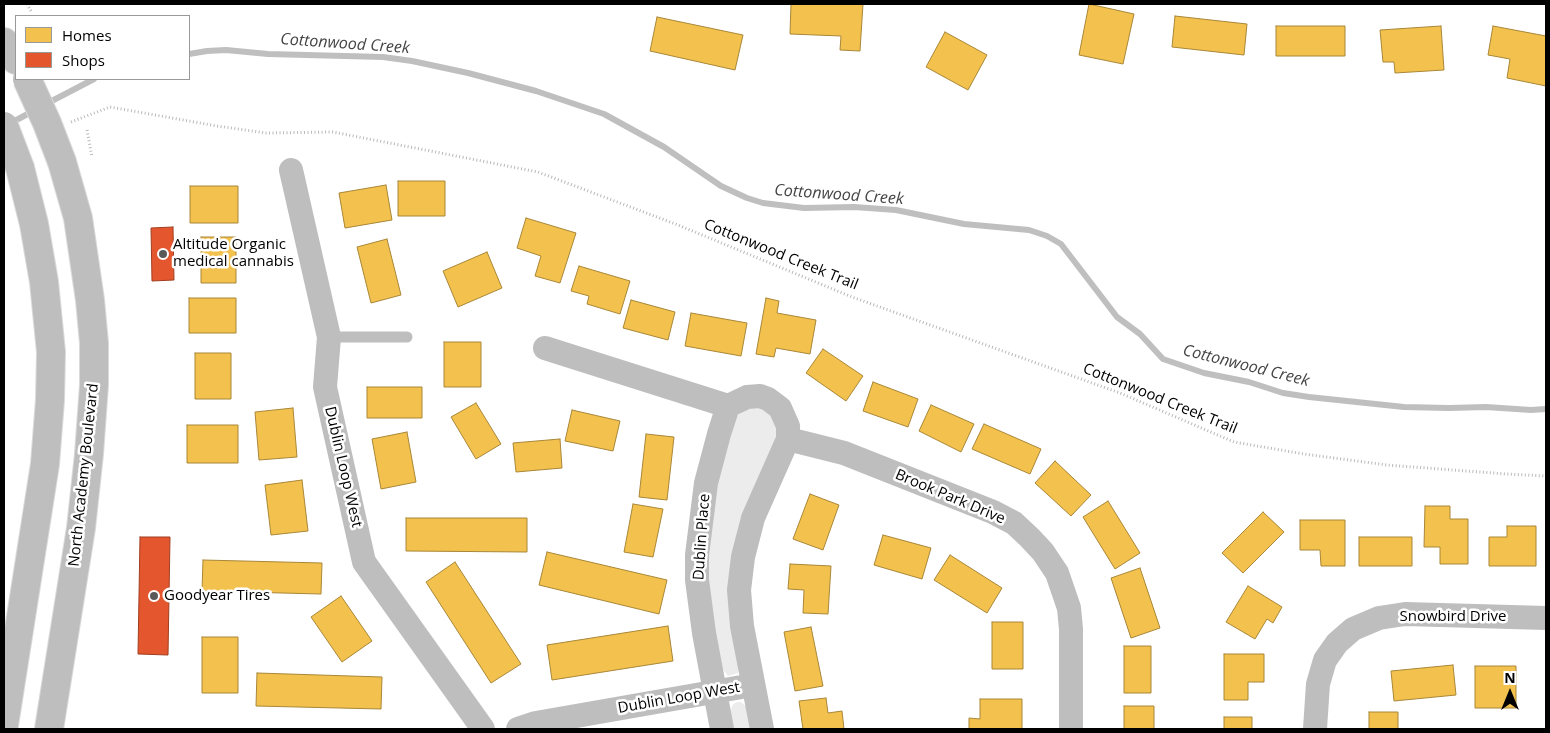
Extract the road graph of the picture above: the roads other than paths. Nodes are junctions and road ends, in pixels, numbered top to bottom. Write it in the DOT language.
graph roads {
  1 [pos="4,42"];
  2 [pos="15,58"];
  3 [pos="27,80"];
  4 [pos="4,126"];
  5 [pos="291,170"];
  6 [pos="329,337"];
  7 [pos="407,337"];
  8 [pos="545,348"];
  9 [pos="728,406"];
  10 [pos="788,438"];
  11 [pos="1546,618"];
  12 [pos="7,678"];
  13 [pos="753,685"];
  14 [pos="715,692"];
  15 [pos="4,724"];
  16 [pos="49,729"];
  17 [pos="483,729"];
  18 [pos="518,729"];
  19 [pos="722,729"];
  20 [pos="762,729"];
  21 [pos="1071,729"];
  22 [pos="1315,729"];
  1 -- 2 [label="highway"];
  3 -- 16 [label="highway, North Academy Boulevard, bridge"];
  4 -- 12 [label="highway, bridge"];
  5 -- 6 [label="street, Dublin Loop West"];
  6 -- 7 [label="lane"];
  6 -- 17 [label="street, Dublin Loop West"];
  8 -- 9 [label="street"];
  9 -- 10 [label="street"];
  9 -- 14 [label="street, Dublin Place"];
  10 -- 13 [label="street"];
  10 -- 21 [label="street, Brook Park Drive"];
  11 -- 22 [label="street, Snowbird Drive"];
  12 -- 15 [label="highway"];
  13 -- 14 [label="street, Dublin Loop West"];
  13 -- 20 [label="street"];
  14 -- 18 [label="street, Dublin Loop West"];
  14 -- 19 [label="street, Dublin Place"];
}
